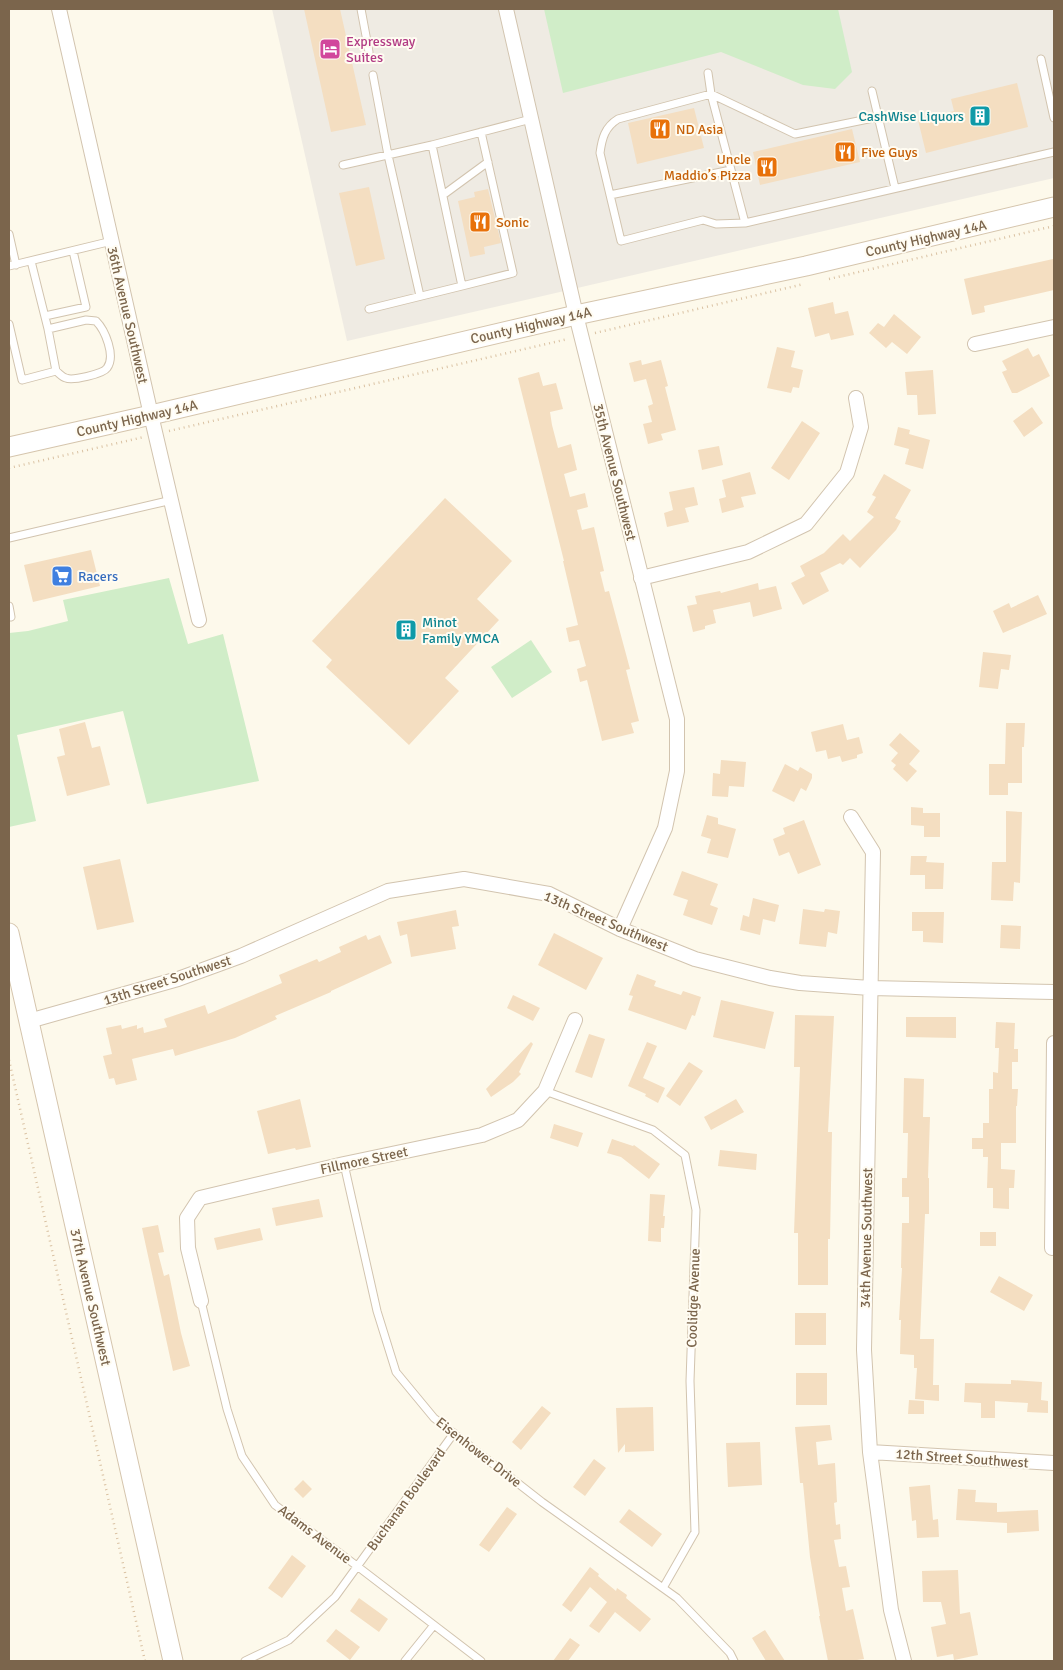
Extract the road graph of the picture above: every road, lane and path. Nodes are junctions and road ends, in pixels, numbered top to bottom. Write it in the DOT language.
graph roads {
  1 [pos="59,9"];
  2 [pos="361,9"];
  3 [pos="506,9"];
  4 [pos="369,52"];
  5 [pos="1041,59"];
  6 [pos="708,73"];
  7 [pos="373,75"];
  8 [pos="872,92"];
  9 [pos="711,94"];
  10 [pos="1052,97"];
  11 [pos="878,117"];
  12 [pos="1054,118"];
  13 [pos="531,119"];
  14 [pos="481,132"];
  15 [pos="432,145"];
  16 [pos="1054,152"];
  17 [pos="388,155"];
  18 [pos="488,162"];
  19 [pos="344,165"];
  20 [pos="731,170"];
  21 [pos="895,188"];
  22 [pos="443,195"];
  23 [pos="610,195"];
  24 [pos="1054,208"];
  25 [pos="744,223"];
  26 [pos="9,234"];
  27 [pos="112,241"];
  28 [pos="73,251"];
  29 [pos="31,261"];
  30 [pos="12,266"];
  31 [pos="462,286"];
  32 [pos="420,296"];
  33 [pos="369,309"];
  34 [pos="576,315"];
  35 [pos="45,316"];
  36 [pos="9,324"];
  37 [pos="1054,327"];
  38 [pos="48,329"];
  39 [pos="564,340"];
  40 [pos="975,344"];
  41 [pos="56,370"];
  42 [pos="856,398"];
  43 [pos="151,415"];
  44 [pos="173,430"];
  45 [pos="141,438"];
  46 [pos="9,447"];
  47 [pos="9,468"];
  48 [pos="172,500"];
  49 [pos="9,538"];
  50 [pos="641,578"];
  51 [pos="9,606"];
  52 [pos="9,617"];
  53 [pos="199,620"];
  54 [pos="851,817"];
  55 [pos="620,928"];
  56 [pos="9,933"];
  57 [pos="870,988"];
  58 [pos="1054,992"];
  59 [pos="575,1020"];
  60 [pos="29,1021"];
  61 [pos="1054,1043"];
  62 [pos="9,1060"];
  63 [pos="545,1091"];
  64 [pos="344,1164"];
  65 [pos="1052,1248"];
  66 [pos="201,1301"];
  67 [pos="454,1433"];
  68 [pos="870,1452"];
  69 [pos="1054,1463"];
  70 [pos="357,1566"];
  71 [pos="663,1588"];
  72 [pos="434,1625"];
  73 [pos="145,1661"];
  74 [pos="174,1661"];
  75 [pos="246,1661"];
  76 [pos="405,1661"];
  77 [pos="481,1661"];
  78 [pos="734,1661"];
  79 [pos="904,1661"];
  1 -- 27 [label="street, 36th Avenue Southwest"];
  2 -- 4 [label="lane"];
  3 -- 13 [label="street, 35th Avenue Southwest"];
  5 -- 10 [label="lane"];
  6 -- 9 [label="lane"];
  7 -- 17 [label="lane"];
  8 -- 11 [label="lane"];
  9 -- 11 [label="lane"];
  9 -- 20 [label="lane"];
  9 -- 23 [label="lane"];
  10 -- 12 [label="lane"];
  11 -- 21 [label="lane"];
  13 -- 14 [label="lane"];
  13 -- 34 [label="street, 35th Avenue Southwest"];
  14 -- 15 [label="lane"];
  14 -- 18 [label="lane"];
  15 -- 17 [label="lane"];
  15 -- 22 [label="lane"];
  16 -- 21 [label="lane"];
  17 -- 19 [label="lane"];
  17 -- 32 [label="lane"];
  18 -- 22 [label="lane"];
  18 -- 31 [label="lane"];
  20 -- 23 [label="lane"];
  20 -- 25 [label="lane"];
  21 -- 25 [label="lane"];
  22 -- 31 [label="lane"];
  23 -- 25 [label="lane"];
  24 -- 34 [label="main road, County Highway 14A"];
  26 -- 30 [label="lane"];
  27 -- 28 [label="lane"];
  27 -- 43 [label="street, 36th Avenue Southwest"];
  28 -- 29 [label="lane"];
  28 -- 35 [label="lane"];
  29 -- 30 [label="lane"];
  29 -- 35 [label="lane"];
  31 -- 32 [label="lane"];
  32 -- 33 [label="lane"];
  34 -- 43 [label="main road, County Highway 14A"];
  34 -- 50 [label="street, 35th Avenue Southwest"];
  35 -- 38 [label="lane"];
  36 -- 41 [label="lane"];
  37 -- 40 [label="street"];
  38 -- 41 [label="lane"];
  38 -- 41 [label="lane"];
  39 -- 44 [label="path"];
  42 -- 50 [label="street"];
  43 -- 46 [label="main road, County Highway 14A"];
  43 -- 48 [label="street, 36th Avenue Southwest"];
  45 -- 47 [label="path"];
  48 -- 49 [label="lane"];
  48 -- 53 [label="street, 36th Avenue Southwest"];
  50 -- 55 [label="street, 35th Avenue Southwest"];
  51 -- 52 [label="lane"];
  54 -- 57 [label="street, 34th Avenue Southwest"];
  55 -- 57 [label="street, 13th Street Southwest"];
  55 -- 60 [label="street, 13th Street Southwest"];
  56 -- 60 [label="main road, 37th Avenue Southwest"];
  57 -- 58 [label="street, 13th Street Southwest"];
  57 -- 68 [label="street, 34th Avenue Southwest"];
  59 -- 63 [label="street, Fillmore Street"];
  60 -- 74 [label="main road, 37th Avenue Southwest"];
  61 -- 65 [label="street"];
  62 -- 73 [label="path"];
  63 -- 64 [label="street, Fillmore Street"];
  63 -- 71 [label="lane, Coolidge Avenue"];
  64 -- 66 [label="street, Fillmore Street"];
  64 -- 67 [label="lane, Eisenhower Drive"];
  66 -- 70 [label="lane, Adams Avenue"];
  67 -- 70 [label="lane, Buchanan Boulevard"];
  67 -- 71 [label="lane, Eisenhower Drive"];
  68 -- 69 [label="street, 12th Street Southwest"];
  68 -- 79 [label="street, 34th Avenue Southwest"];
  70 -- 72 [label="lane, Adams Avenue"];
  70 -- 75 [label="lane, Buchanan Boulevard"];
  71 -- 78 [label="lane, Eisenhower Drive"];
  72 -- 76 [label="lane"];
  72 -- 77 [label="lane, Adams Avenue"];
}
